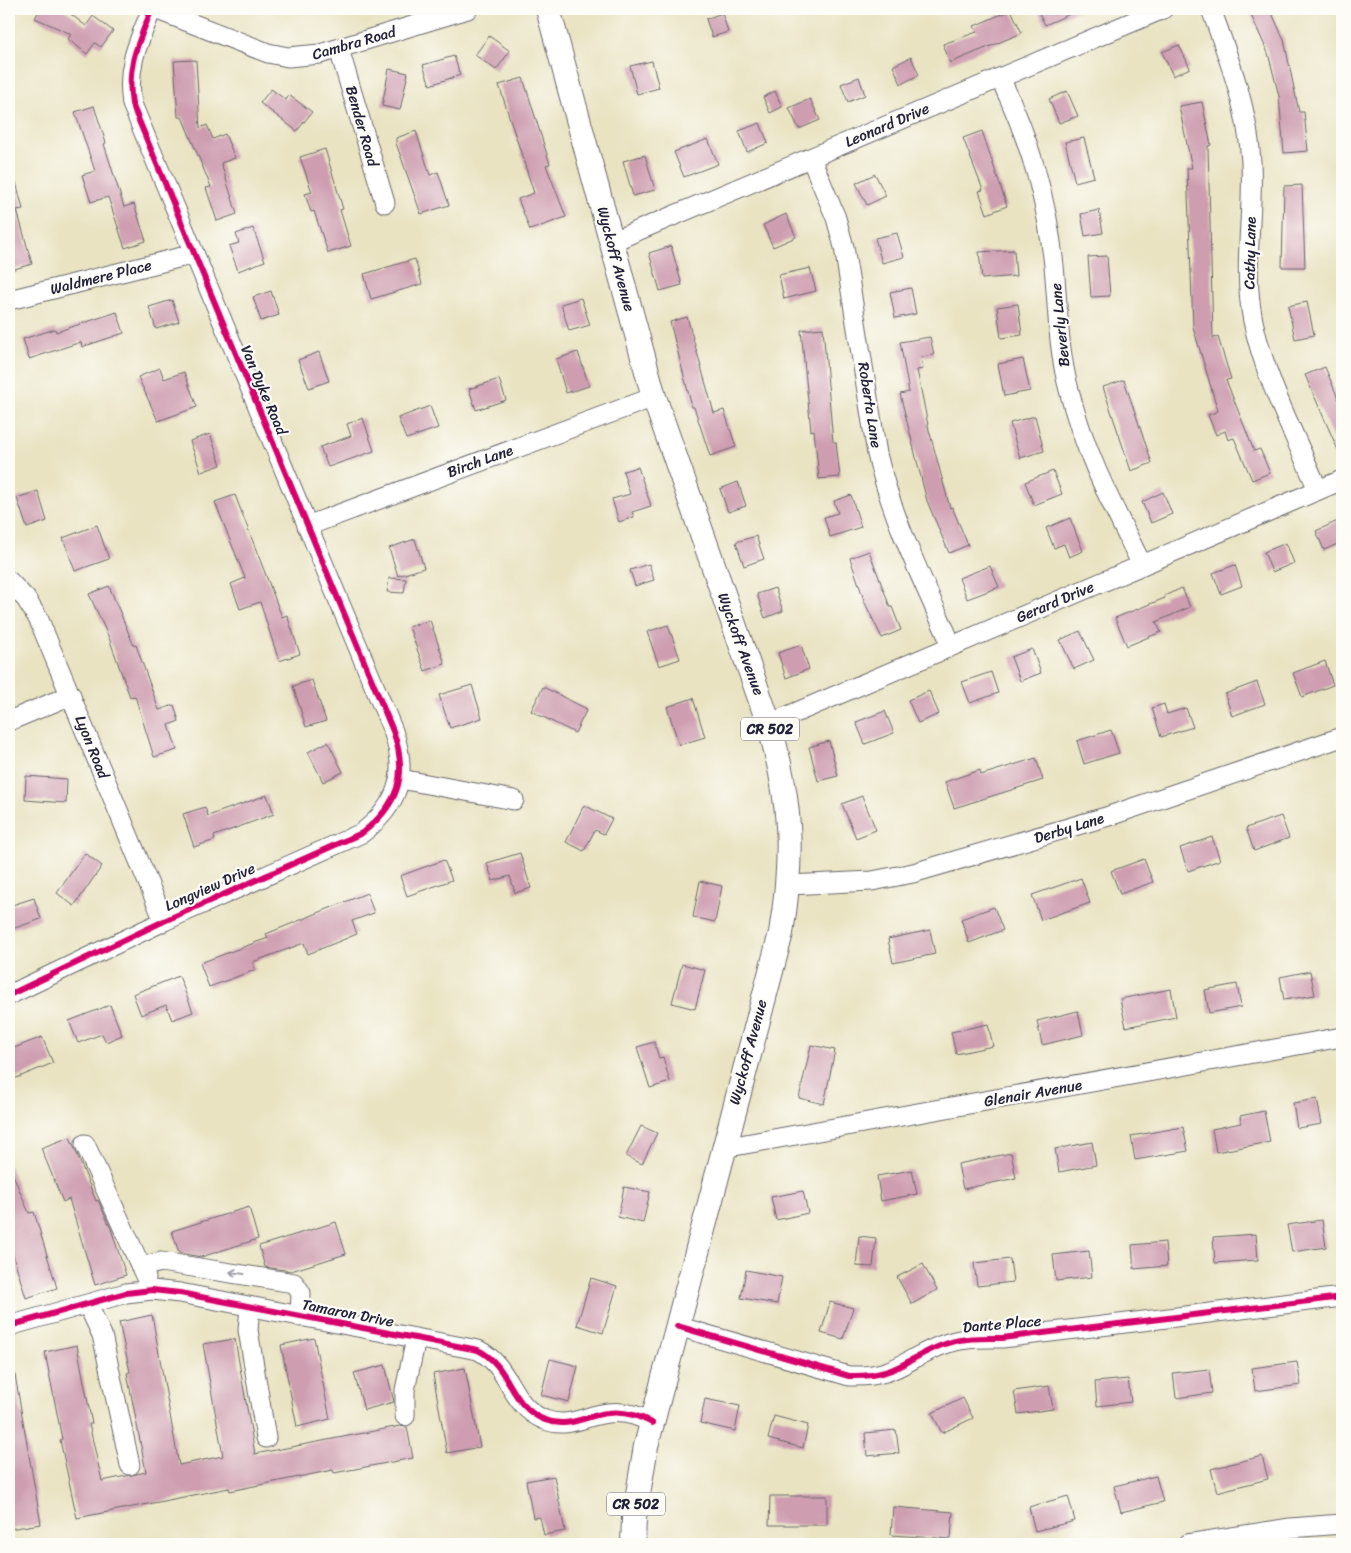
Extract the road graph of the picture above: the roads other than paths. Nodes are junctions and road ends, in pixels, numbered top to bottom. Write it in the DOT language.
graph roads {
  1 [pos="153,9"];
  2 [pos="468,9"];
  3 [pos="548,9"];
  4 [pos="1162,9"];
  5 [pos="1211,9"];
  6 [pos="339,49"];
  7 [pos="1000,78"];
  8 [pos="811,158"];
  9 [pos="384,203"];
  10 [pos="610,242"];
  11 [pos="194,254"];
  12 [pos="9,300"];
  13 [pos="654,397"];
  14 [pos="1342,480"];
  15 [pos="1318,490"];
  16 [pos="307,526"];
  17 [pos="1142,565"];
  18 [pos="9,581"];
  19 [pos="952,646"];
  20 [pos="71,695"];
  21 [pos="9,721"];
  22 [pos="769,724"];
  23 [pos="1342,737"];
  24 [pos="400,779"];
  25 [pos="514,800"];
  26 [pos="789,885"];
  27 [pos="164,921"];
  28 [pos="9,995"];
  29 [pos="1342,1037"];
  30 [pos="85,1144"];
  31 [pos="723,1148"];
  32 [pos="141,1267"];
  33 [pos="152,1290"];
  34 [pos="1342,1298"];
  35 [pos="88,1305"];
  36 [pos="250,1307"];
  37 [pos="300,1317"];
  38 [pos="9,1326"];
  39 [pos="677,1326"];
  40 [pos="416,1338"];
  41 [pos="406,1416"];
  42 [pos="652,1423"];
  43 [pos="266,1438"];
  44 [pos="130,1465"];
  45 [pos="1342,1524"];
  46 [pos="632,1544"];
  47 [pos="1187,1544"];
  1 -- 6 [label="street, Cambra Road"];
  1 -- 11 [label="street, Van Dyke Road"];
  2 -- 6 [label="street, Cambra Road"];
  3 -- 10 [label="main road, Wyckoff Avenue / CR 502"];
  4 -- 7 [label="street, Leonard Drive"];
  5 -- 15 [label="street, Cathy Lane"];
  6 -- 9 [label="street, Bender Road"];
  7 -- 8 [label="street, Leonard Drive"];
  7 -- 17 [label="street, Beverly Lane"];
  8 -- 10 [label="street, Leonard Drive"];
  8 -- 19 [label="street, Roberta Lane"];
  10 -- 13 [label="main road, Wyckoff Avenue / CR 502"];
  11 -- 12 [label="street, Waldmere Place"];
  11 -- 16 [label="street, Van Dyke Road"];
  13 -- 16 [label="street, Birch Lane"];
  13 -- 22 [label="main road, Wyckoff Avenue / CR 502"];
  14 -- 15 [label="street, Gerard Drive"];
  15 -- 17 [label="street, Gerard Drive"];
  16 -- 24 [label="street, Van Dyke Road"];
  17 -- 19 [label="street, Gerard Drive"];
  18 -- 20 [label="street, Lyon Road"];
  19 -- 22 [label="street, Gerard Drive"];
  20 -- 21 [label="street"];
  20 -- 27 [label="street, Lyon Road"];
  22 -- 26 [label="main road, Wyckoff Avenue / CR 502"];
  23 -- 26 [label="street, Derby Lane"];
  24 -- 25 [label="street"];
  24 -- 27 [label="street, Longview Drive"];
  26 -- 31 [label="main road, Wyckoff Avenue / CR 502"];
  27 -- 28 [label="street, Longview Drive"];
  29 -- 31 [label="street, Glenair Avenue"];
  30 -- 32 [label="street"];
  31 -- 39 [label="main road, Wyckoff Avenue / CR 502"];
  32 -- 33 [label="street"];
  37 -- 32 [label="street, one-way"];
  33 -- 35 [label="street, Tamaron Drive"];
  33 -- 36 [label="street, Tamaron Drive"];
  34 -- 39 [label="street, Dante Place"];
  35 -- 38 [label="street, Tamaron Drive"];
  35 -- 44 [label="street"];
  36 -- 37 [label="street, Tamaron Drive"];
  36 -- 43 [label="street"];
  37 -- 40 [label="street, Tamaron Drive"];
  39 -- 42 [label="main road, Wyckoff Avenue / CR 502"];
  40 -- 41 [label="street"];
  40 -- 42 [label="street, Tamaron Drive"];
  42 -- 46 [label="main road, Wyckoff Avenue / CR 502"];
  45 -- 47 [label="street"];
}
